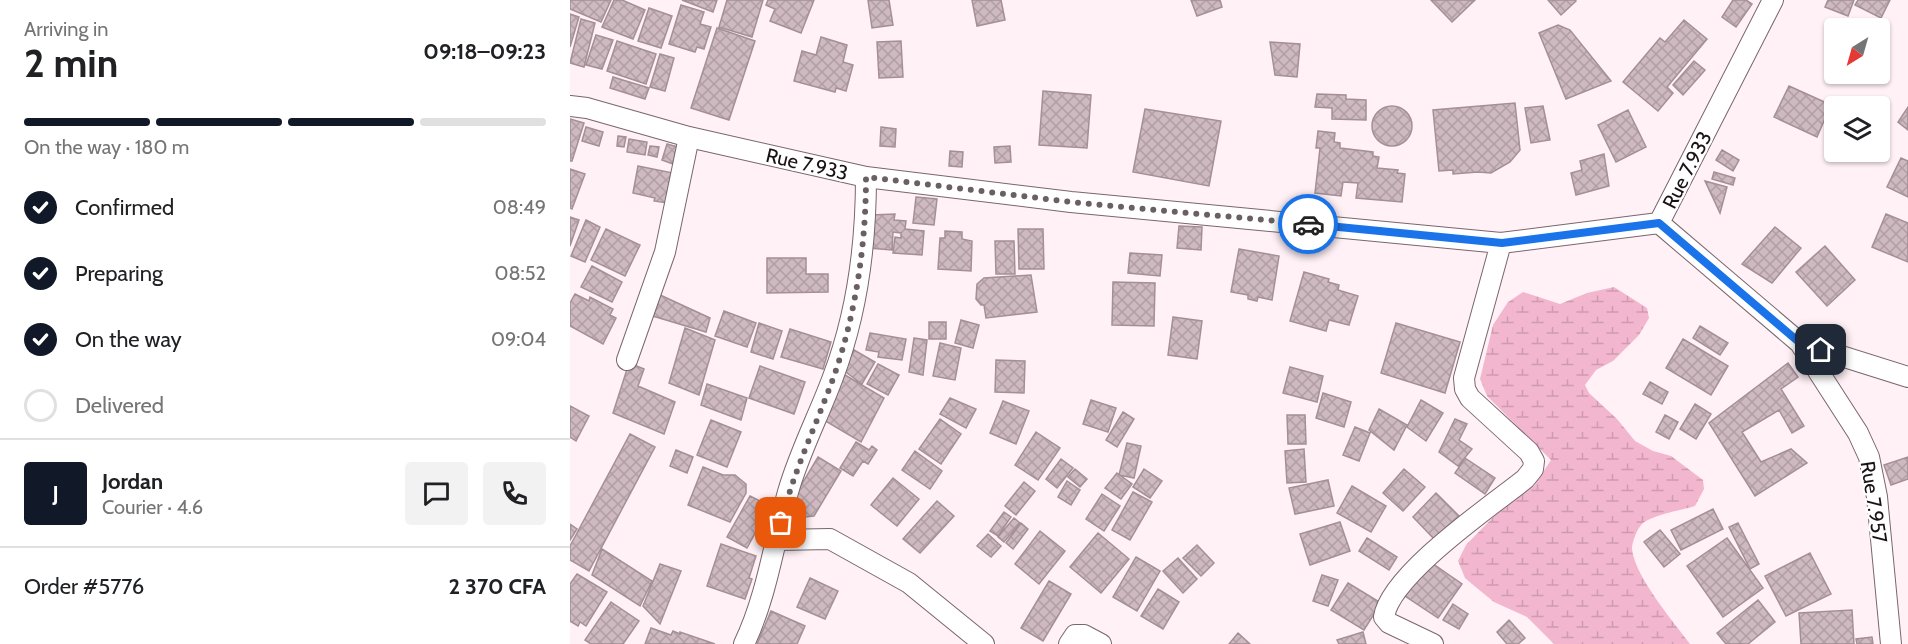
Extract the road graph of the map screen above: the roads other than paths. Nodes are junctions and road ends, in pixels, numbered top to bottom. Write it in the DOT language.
graph roads {
  1 [pos="1767,3"];
  2 [pos="570,106"];
  3 [pos="689,137"];
  4 [pos="866,177"];
  5 [pos="1659,223"];
  6 [pos="1502,243"];
  7 [pos="1800,343"];
  8 [pos="627,360"];
  9 [pos="1908,377"];
  10 [pos="777,540"];
  11 [pos="744,644"];
  12 [pos="984,644"];
  13 [pos="1069,644"];
  14 [pos="1101,644"];
  15 [pos="1433,644"];
  16 [pos="1890,644"];
  1 -- 5 [label="street, Rue 7.933"];
  2 -- 3 [label="street, Rue 7.933"];
  3 -- 4 [label="street, Rue 7.933"];
  3 -- 8 [label="street"];
  4 -- 6 [label="street, Rue 7.933"];
  4 -- 10 [label="street"];
  5 -- 6 [label="street, Rue 7.933"];
  5 -- 7 [label="street"];
  6 -- 15 [label="street"];
  7 -- 9 [label="street"];
  7 -- 16 [label="street, Rue 7.957"];
  10 -- 11 [label="street"];
  10 -- 12 [label="street"];
  13 -- 14 [label="street"];
}
